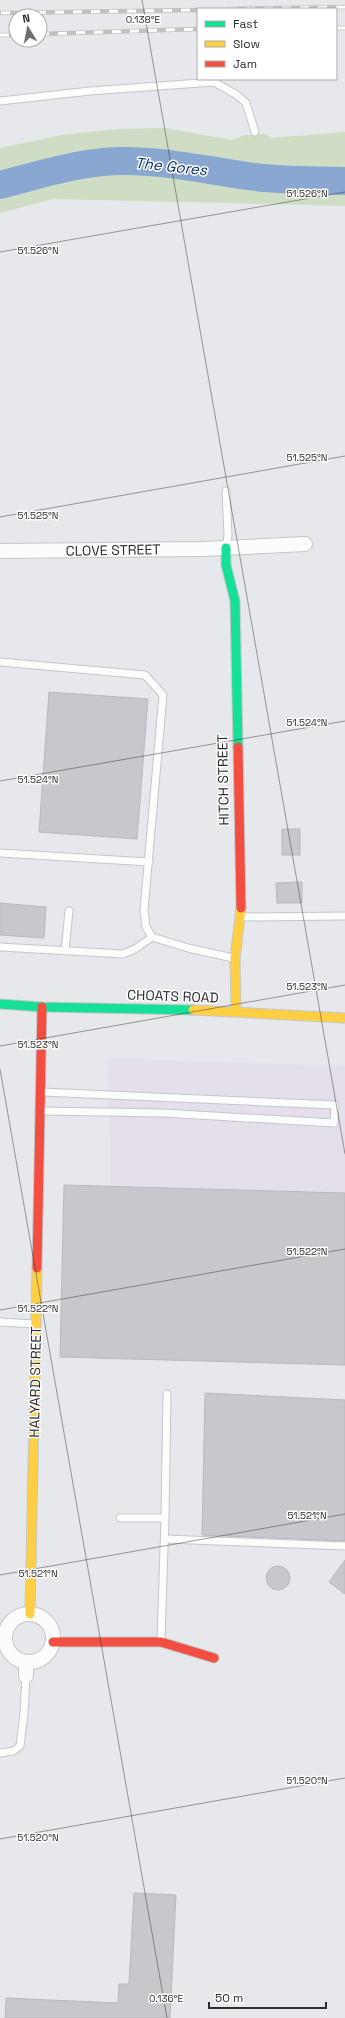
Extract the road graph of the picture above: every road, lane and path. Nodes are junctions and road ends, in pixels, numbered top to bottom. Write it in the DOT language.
graph roads {
  1 [pos="0,101"];
  2 [pos="255,132"];
  3 [pos="226,491"];
  4 [pos="305,544"];
  5 [pos="226,548"];
  6 [pos="0,551"];
  7 [pos="0,662"];
  8 [pos="0,853"];
  9 [pos="150,862"];
  10 [pos="69,911"];
  11 [pos="345,916"];
  12 [pos="241,917"];
  13 [pos="152,937"];
  14 [pos="0,947"];
  15 [pos="65,951"];
  16 [pos="235,958"];
  17 [pos="0,1004"];
  18 [pos="42,1006"];
  19 [pos="236,1012"];
  20 [pos="345,1018"];
  21 [pos="40,1091"];
  22 [pos="40,1110"];
  23 [pos="0,1322"];
  24 [pos="36,1325"];
  25 [pos="167,1394"];
  26 [pos="120,1518"];
  27 [pos="165,1518"];
  28 [pos="164,1539"];
  29 [pos="345,1546"];
  30 [pos="30,1614"];
  31 [pos="53,1642"];
  32 [pos="161,1642"];
  33 [pos="214,1658"];
  34 [pos="26,1662"];
  35 [pos="26,1676"];
  36 [pos="0,1753"];
  1 -- 2 [label="lane"];
  3 -- 5 [label="lane"];
  4 -- 5 [label="street, CLOVE STREET"];
  5 -- 6 [label="street, CLOVE STREET"];
  5 -- 12 [label="street, HITCH STREET"];
  7 -- 9 [label="lane"];
  8 -- 9 [label="lane"];
  9 -- 13 [label="lane"];
  10 -- 15 [label="lane"];
  11 -- 12 [label="lane"];
  12 -- 16 [label="street, HITCH STREET"];
  13 -- 15 [label="lane"];
  13 -- 16 [label="lane"];
  14 -- 15 [label="lane"];
  16 -- 19 [label="street, HITCH STREET"];
  17 -- 18 [label="street, CHOATS ROAD"];
  18 -- 19 [label="street, CHOATS ROAD"];
  18 -- 21 [label="street, HALYARD STREET"];
  19 -- 20 [label="street, CHOATS ROAD"];
  21 -- 22 [label="street, HALYARD STREET"];
  21 -- 22 [label="lane"];
  22 -- 24 [label="street, HALYARD STREET"];
  23 -- 24 [label="lane"];
  24 -- 30 [label="street, HALYARD STREET"];
  25 -- 27 [label="lane"];
  26 -- 27 [label="lane"];
  27 -- 28 [label="lane"];
  28 -- 29 [label="lane"];
  28 -- 32 [label="lane"];
  30 -- 31 [label="street"];
  30 -- 34 [label="street"];
  31 -- 32 [label="street"];
  31 -- 34 [label="street"];
  32 -- 33 [label="street"];
  34 -- 35 [label="street"];
  35 -- 36 [label="lane"];
}
